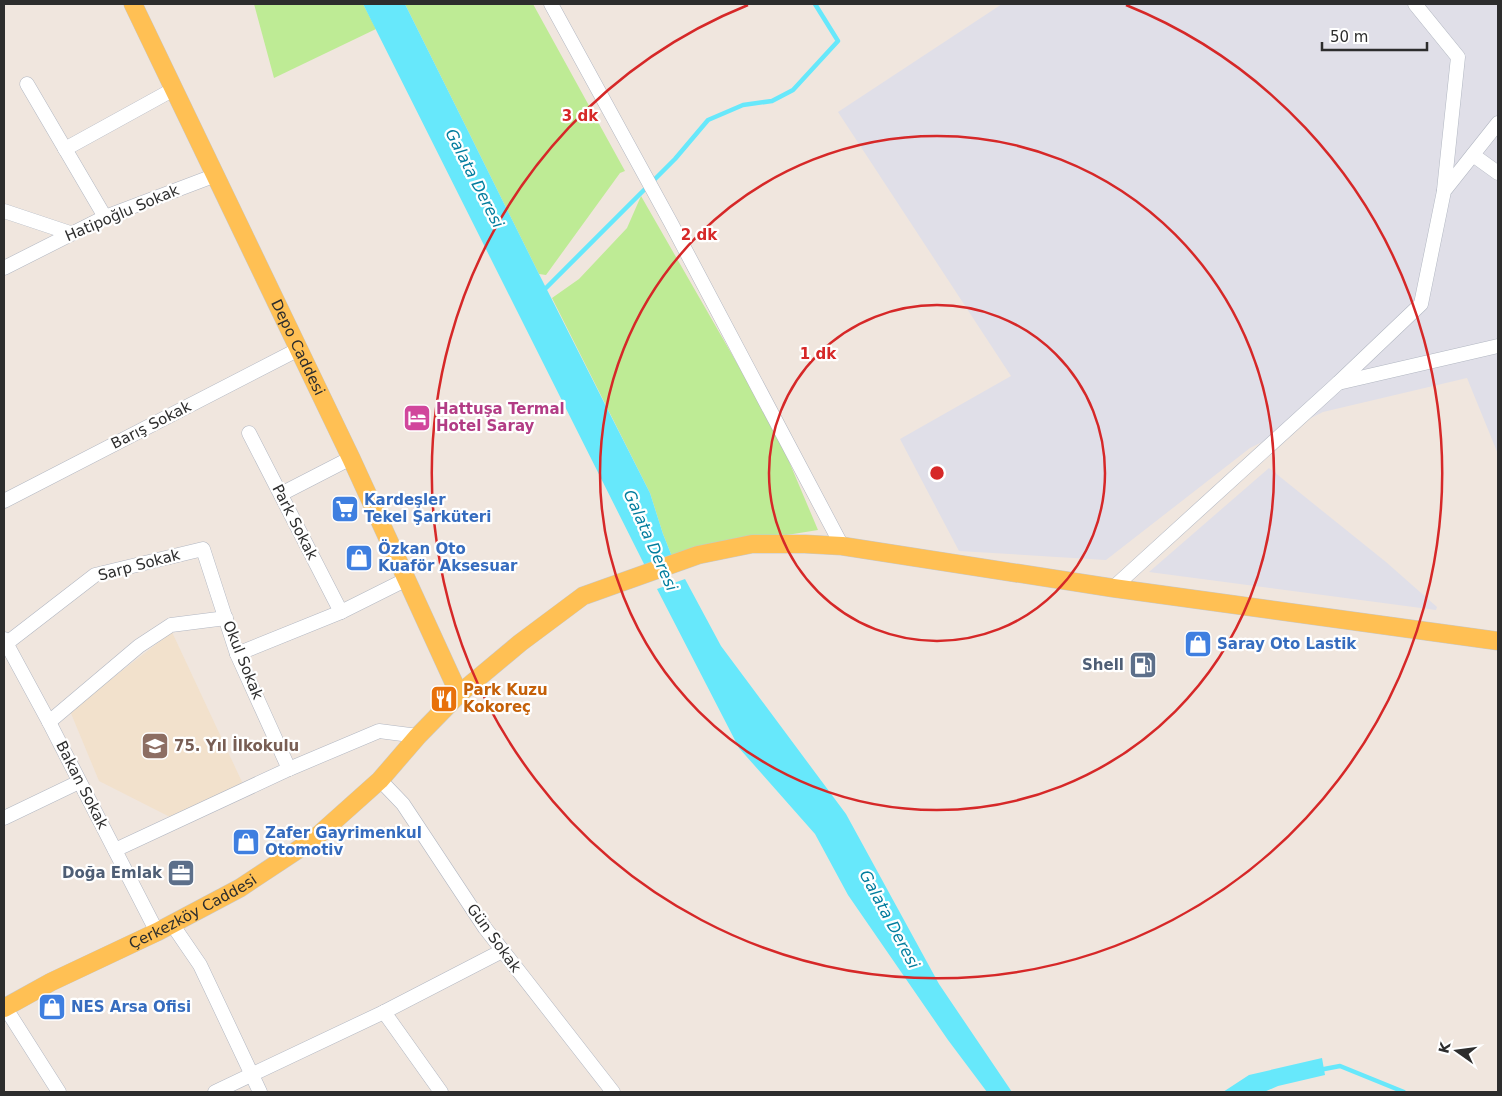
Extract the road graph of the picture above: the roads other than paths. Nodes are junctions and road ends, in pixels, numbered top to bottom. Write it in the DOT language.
graph roads {
  1 [pos="133,4"];
  2 [pos="550,4"];
  3 [pos="1415,4"];
  4 [pos="27,84"];
  5 [pos="174,90"];
  6 [pos="1498,124"];
  7 [pos="65,149"];
  8 [pos="1473,155"];
  9 [pos="1498,173"];
  10 [pos="216,175"];
  11 [pos="1444,191"];
  12 [pos="4,211"];
  13 [pos="105,217"];
  14 [pos="70,233"];
  15 [pos="4,268"];
  16 [pos="1498,346"];
  17 [pos="299,349"];
  18 [pos="1337,384"];
  19 [pos="249,433"];
  20 [pos="351,458"];
  21 [pos="280,494"];
  22 [pos="4,501"];
  23 [pos="842,546"];
  24 [pos="203,549"];
  25 [pos="407,579"];
  26 [pos="1113,588"];
  27 [pos="341,612"];
  28 [pos="226,618"];
  29 [pos="1498,640"];
  30 [pos="5,641"];
  31 [pos="237,654"];
  32 [pos="459,694"];
  33 [pos="50,722"];
  34 [pos="418,736"];
  35 [pos="289,769"];
  36 [pos="380,780"];
  37 [pos="80,782"];
  38 [pos="4,818"];
  39 [pos="115,850"];
  40 [pos="165,928"];
  41 [pos="502,950"];
  42 [pos="4,1007"];
  43 [pos="384,1012"];
  44 [pos="252,1074"];
  45 [pos="58,1092"];
  46 [pos="215,1092"];
  47 [pos="260,1092"];
  48 [pos="441,1092"];
  49 [pos="613,1092"];
  1 -- 5 [label="main road, Depo Caddesi"];
  2 -- 23 [label="street"];
  3 -- 11 [label="street"];
  4 -- 7 [label="street"];
  5 -- 7 [label="street"];
  5 -- 10 [label="main road, Depo Caddesi"];
  6 -- 8 [label="street"];
  7 -- 13 [label="street"];
  8 -- 9 [label="street"];
  8 -- 11 [label="street"];
  10 -- 13 [label="street, Hatipoğlu Sokak"];
  10 -- 17 [label="main road, Depo Caddesi"];
  11 -- 18 [label="street"];
  12 -- 14 [label="street"];
  13 -- 14 [label="street, Hatipoğlu Sokak"];
  14 -- 15 [label="street, Hatipoğlu Sokak"];
  16 -- 18 [label="street"];
  17 -- 20 [label="main road, Depo Caddesi"];
  17 -- 22 [label="street, Barış Sokak"];
  18 -- 26 [label="street"];
  19 -- 21 [label="street, Park Sokak"];
  20 -- 21 [label="street"];
  20 -- 25 [label="main road, Depo Caddesi"];
  21 -- 27 [label="street, Park Sokak"];
  23 -- 26 [label="main road, Çerkezköy Caddesi"];
  23 -- 32 [label="main road, Çerkezköy Caddesi"];
  24 -- 28 [label="street, Okul Sokak"];
  24 -- 30 [label="street, Sarp Sokak"];
  25 -- 27 [label="street"];
  25 -- 32 [label="main road, Depo Caddesi"];
  26 -- 29 [label="main road, Çerkezköy Caddesi"];
  27 -- 31 [label="street"];
  28 -- 31 [label="street, Okul Sokak"];
  28 -- 33 [label="street"];
  30 -- 33 [label="street, Bakan Sokak"];
  31 -- 35 [label="street, Okul Sokak"];
  32 -- 34 [label="main road, Çerkezköy Caddesi"];
  33 -- 37 [label="street, Bakan Sokak"];
  34 -- 35 [label="street"];
  34 -- 36 [label="main road, Çerkezköy Caddesi"];
  35 -- 39 [label="street"];
  36 -- 40 [label="main road, Çerkezköy Caddesi"];
  36 -- 41 [label="street, Gün Sokak"];
  37 -- 38 [label="street"];
  37 -- 39 [label="street, Bakan Sokak"];
  39 -- 40 [label="street, Bakan Sokak"];
  40 -- 42 [label="main road, Çerkezköy Caddesi"];
  40 -- 44 [label="street, Bakan Sokak"];
  41 -- 43 [label="street"];
  41 -- 49 [label="street, Gün Sokak"];
  42 -- 45 [label="street"];
  43 -- 44 [label="street"];
  43 -- 48 [label="street"];
  44 -- 46 [label="street"];
  44 -- 47 [label="street, Bakan Sokak"];
}
